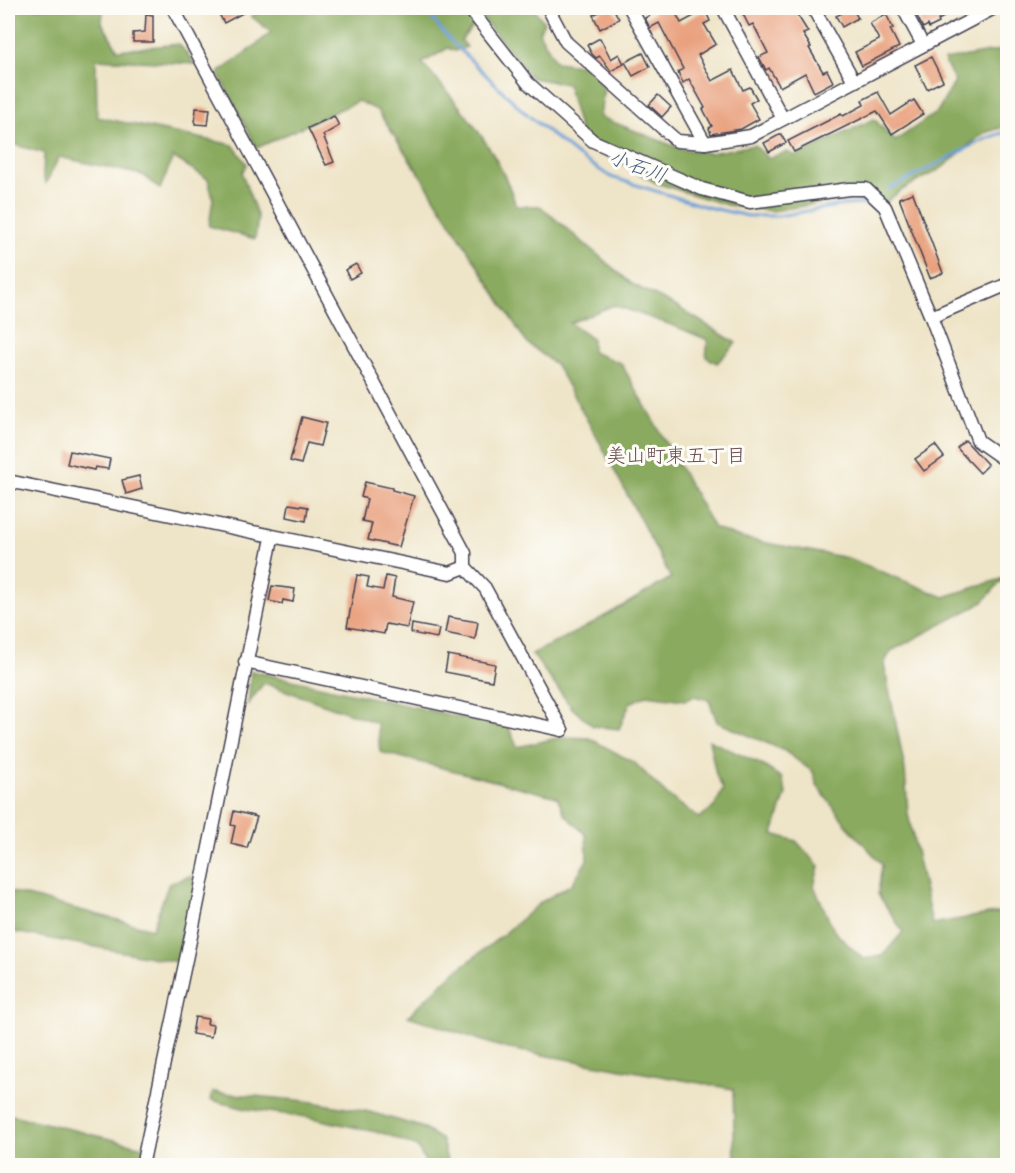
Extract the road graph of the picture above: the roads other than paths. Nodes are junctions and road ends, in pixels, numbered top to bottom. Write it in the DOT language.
graph roads {
  1 [pos="173,8"];
  2 [pos="469,8"];
  3 [pos="548,8"];
  4 [pos="630,8"];
  5 [pos="723,8"];
  6 [pos="813,8"];
  7 [pos="903,8"];
  8 [pos="993,8"];
  9 [pos="923,45"];
  10 [pos="854,81"];
  11 [pos="783,119"];
  12 [pos="705,143"];
  13 [pos="1008,284"];
  14 [pos="931,317"];
  15 [pos="1008,462"];
  16 [pos="8,481"];
  17 [pos="272,537"];
  18 [pos="465,567"];
  19 [pos="245,662"];
  20 [pos="142,1166"];
  1 -- 18 [label="street"];
  2 -- 14 [label="street"];
  3 -- 12 [label="street"];
  4 -- 12 [label="street"];
  5 -- 11 [label="street"];
  6 -- 10 [label="street"];
  7 -- 9 [label="street"];
  8 -- 9 [label="street"];
  9 -- 10 [label="street"];
  10 -- 11 [label="street"];
  11 -- 12 [label="street"];
  13 -- 14 [label="street"];
  14 -- 15 [label="street"];
  16 -- 17 [label="street"];
  17 -- 18 [label="street"];
  17 -- 19 [label="street"];
  18 -- 19 [label="street"];
  19 -- 20 [label="street"];
}
